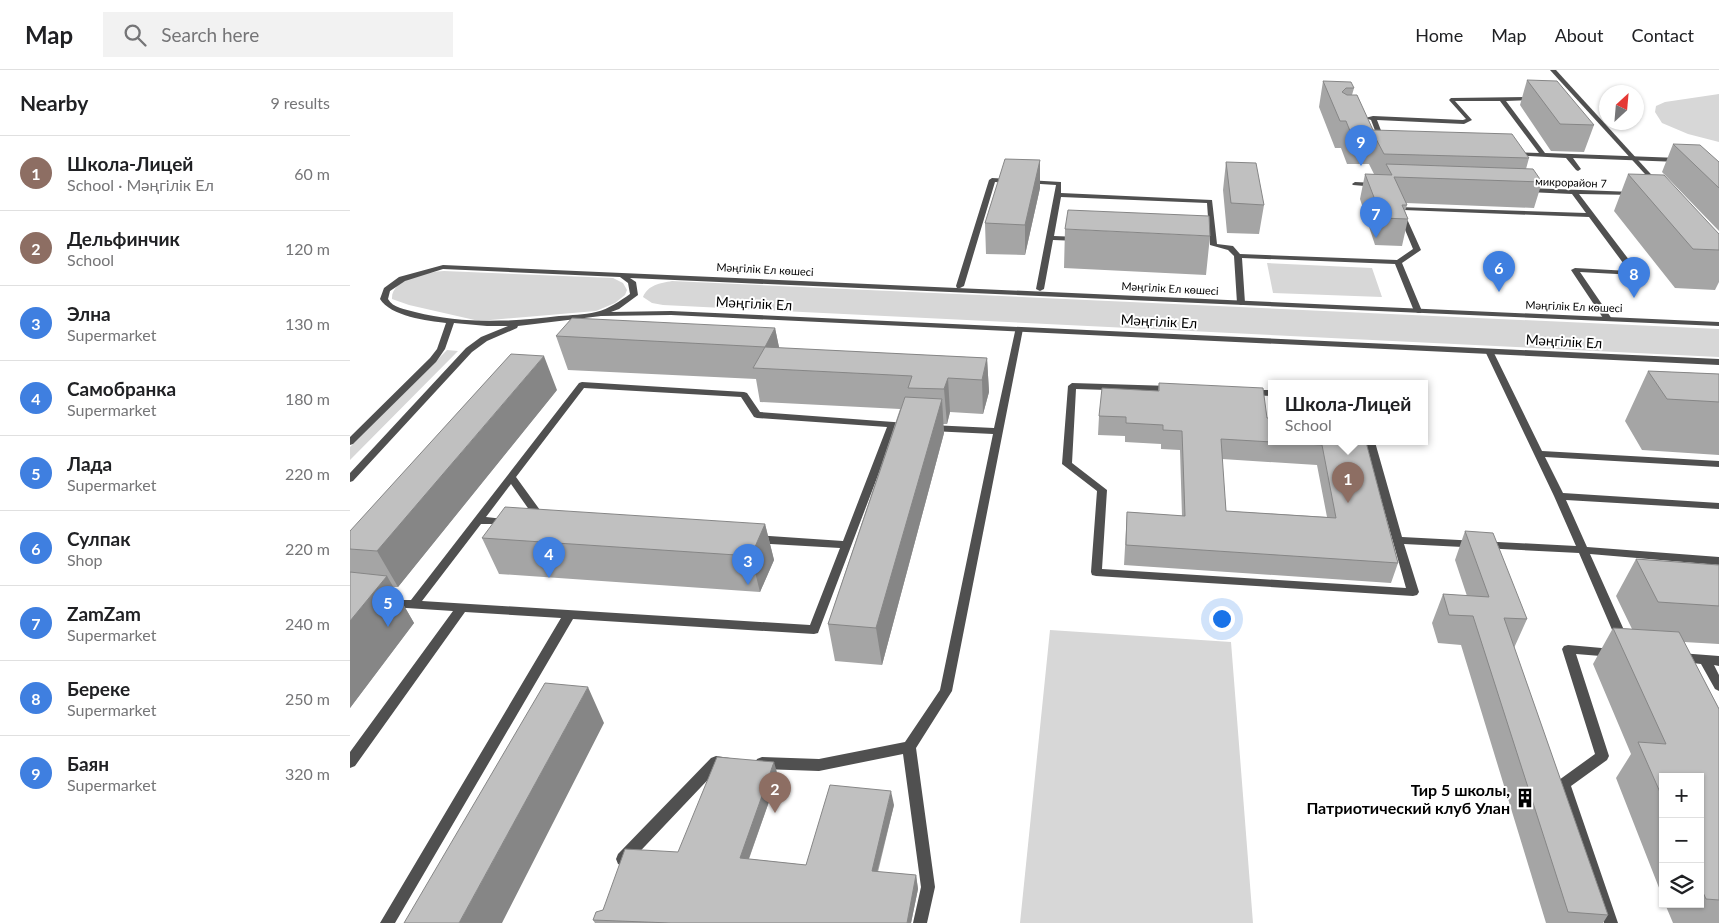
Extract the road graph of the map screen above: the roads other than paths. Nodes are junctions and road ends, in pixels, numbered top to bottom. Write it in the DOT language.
graph roads {
  1 [pos="1553,70"];
  2 [pos="1502,98"];
  3 [pos="1544,99"];
  4 [pos="1570,100"];
  5 [pos="1582,100"];
  6 [pos="1358,118"];
  7 [pos="1374,118"];
  8 [pos="1386,150"];
  9 [pos="1504,154"];
  10 [pos="1543,155"];
  11 [pos="1568,156"];
  12 [pos="1633,158"];
  13 [pos="1684,160"];
  14 [pos="1578,169"];
  15 [pos="1355,184"];
  16 [pos="1580,184"];
  17 [pos="1385,185"];
  18 [pos="1661,189"];
  19 [pos="1524,190"];
  20 [pos="1574,192"];
  21 [pos="1584,192"];
  22 [pos="1638,194"];
  23 [pos="1058,195"];
  24 [pos="1592,215"];
  25 [pos="1050,238"];
  26 [pos="1088,240"];
  27 [pos="1205,244"];
  28 [pos="1214,245"];
  29 [pos="1238,256"];
  30 [pos="1398,262"];
  31 [pos="620,274"];
  32 [pos="960,286"];
  33 [pos="1040,289"];
  34 [pos="1241,303"];
  35 [pos="1418,311"];
  36 [pos="598,314"];
  37 [pos="1608,319"];
  38 [pos="451,321"];
  39 [pos="522,323"];
  40 [pos="1719,324"];
  41 [pos="1019,329"];
  42 [pos="1489,351"];
  43 [pos="1719,362"];
  44 [pos="1176,390"];
  45 [pos="1243,392"];
  46 [pos="1268,394"];
  47 [pos="892,426"];
  48 [pos="999,431"];
  49 [pos="350,442"];
  50 [pos="1371,445"];
  51 [pos="1539,454"];
  52 [pos="1719,464"];
  53 [pos="511,477"];
  54 [pos="350,479"];
  55 [pos="1559,496"];
  56 [pos="1719,506"];
  57 [pos="478,520"];
  58 [pos="516,522"];
  59 [pos="544,524"];
  60 [pos="748,538"];
  61 [pos="1398,540"];
  62 [pos="846,545"];
  63 [pos="1582,550"];
  64 [pos="1719,561"];
  65 [pos="377,602"];
  66 [pos="413,605"];
  67 [pos="462,607"];
  68 [pos="569,615"];
  69 [pos="1666,657"];
  70 [pos="1705,660"];
  71 [pos="1719,661"];
  72 [pos="1719,686"];
  73 [pos="909,748"];
  74 [pos="350,762"];
  75 [pos="620,868"];
  76 [pos="386,923"];
  77 [pos="920,923"];
  78 [pos="1611,923"];
  1 -- 5 [label="street"];
  2 -- 3 [label="street"];
  2 -- 7 [label="street"];
  2 -- 10 [label="street"];
  4 -- 5 [label="street"];
  5 -- 12 [label="street"];
  6 -- 7 [label="street"];
  7 -- 8 [label="street"];
  9 -- 10 [label="street"];
  10 -- 11 [label="street"];
  11 -- 12 [label="street"];
  11 -- 14 [label="street"];
  12 -- 13 [label="street"];
  12 -- 18 [label="street"];
  15 -- 17 [label="street"];
  16 -- 21 [label="street"];
  19 -- 20 [label="street, микрорайон 7"];
  20 -- 21 [label="street, микрорайон 7"];
  20 -- 24 [label="street"];
  21 -- 22 [label="street, микрорайон 7"];
  23 -- 25 [label="street"];
  23 -- 28 [label="street"];
  23 -- 32 [label="street"];
  24 -- 30 [label="street"];
  24 -- 37 [label="street"];
  25 -- 26 [label="street"];
  25 -- 33 [label="street"];
  27 -- 28 [label="street"];
  28 -- 29 [label="street"];
  29 -- 30 [label="street"];
  29 -- 34 [label="street"];
  30 -- 35 [label="street"];
  31 -- 34 [label="street, Мәңгілік Ел көшесі"];
  31 -- 36 [label="street, Мәңгілік Ел көшесі"];
  31 -- 38 [label="street, Мәңгілік Ел көшесі"];
  34 -- 35 [label="street, Мәңгілік Ел көшесі"];
  35 -- 37 [label="street, Мәңгілік Ел көшесі"];
  36 -- 39 [label="street, Мәңгілік Ел көшесі"];
  36 -- 41 [label="street, Мәңгілік Ел"];
  37 -- 40 [label="street, Мәңгілік Ел көшесі"];
  38 -- 39 [label="street, Мәңгілік Ел көшесі"];
  38 -- 49 [label="street"];
  39 -- 54 [label="street"];
  41 -- 42 [label="street, Мәңгілік Ел"];
  41 -- 48 [label="street"];
  42 -- 43 [label="street, Мәңгілік Ел"];
  42 -- 51 [label="street"];
  44 -- 61 [label="street"];
  45 -- 46 [label="street"];
  47 -- 48 [label="street"];
  47 -- 53 [label="street"];
  47 -- 62 [label="street"];
  48 -- 73 [label="street"];
  50 -- 61 [label="street"];
  51 -- 52 [label="street"];
  51 -- 55 [label="street"];
  53 -- 57 [label="street"];
  53 -- 59 [label="street"];
  55 -- 56 [label="street"];
  55 -- 63 [label="street"];
  57 -- 58 [label="street"];
  57 -- 66 [label="street"];
  60 -- 62 [label="street"];
  61 -- 63 [label="street"];
  62 -- 68 [label="street"];
  63 -- 64 [label="street"];
  63 -- 78 [label="street"];
  65 -- 66 [label="street"];
  66 -- 67 [label="street"];
  67 -- 68 [label="street"];
  67 -- 74 [label="street"];
  68 -- 76 [label="street"];
  69 -- 70 [label="street"];
  70 -- 71 [label="street"];
  70 -- 72 [label="street"];
  73 -- 75 [label="street"];
  73 -- 77 [label="street"];
}
